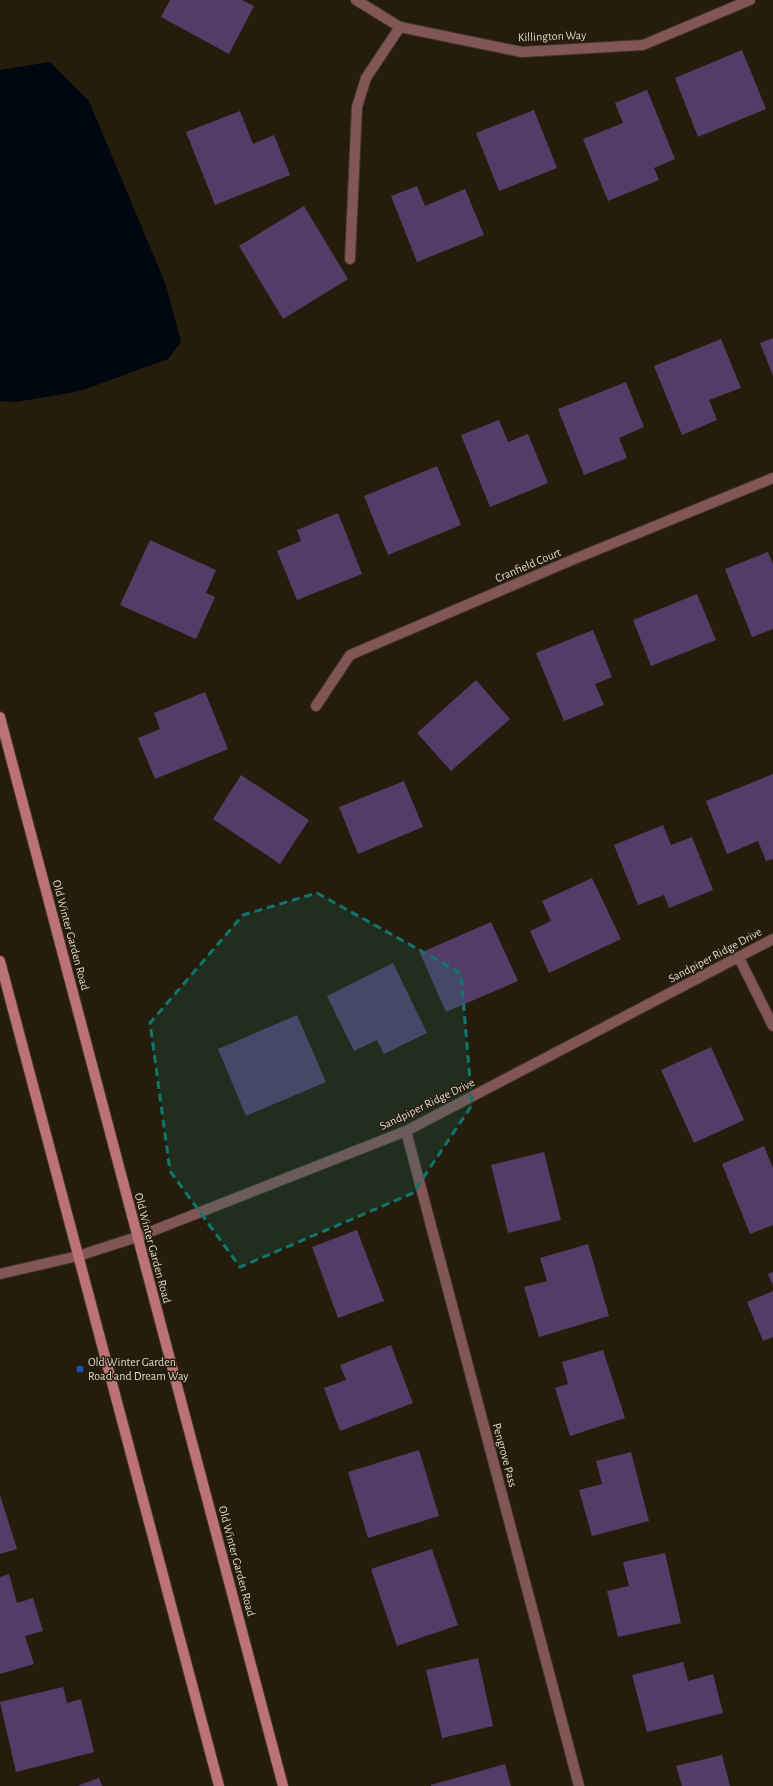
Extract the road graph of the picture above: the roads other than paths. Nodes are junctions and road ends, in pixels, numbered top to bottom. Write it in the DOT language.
graph roads {
  1 [pos="356,0"];
  2 [pos="750,0"];
  3 [pos="400,26"];
  4 [pos="350,259"];
  5 [pos="773,478"];
  6 [pos="316,706"];
  7 [pos="0,717"];
  8 [pos="773,939"];
  9 [pos="739,958"];
  10 [pos="0,961"];
  11 [pos="773,1026"];
  12 [pos="406,1131"];
  13 [pos="137,1237"];
  14 [pos="78,1256"];
  15 [pos="0,1274"];
  16 [pos="219,1786"];
  17 [pos="283,1786"];
  18 [pos="579,1786"];
  1 -- 3 [label="street, Killington Way"];
  2 -- 3 [label="street, Killington Way"];
  3 -- 4 [label="street"];
  5 -- 6 [label="street, Cranfield Court"];
  7 -- 13 [label="main road, Old Winter Garden Road"];
  8 -- 9 [label="street, Sandpiper Ridge Drive"];
  9 -- 11 [label="street"];
  9 -- 12 [label="street, Sandpiper Ridge Drive"];
  10 -- 14 [label="main road"];
  12 -- 13 [label="street, Sandpiper Ridge Drive"];
  12 -- 18 [label="street, Pengrove Pass"];
  13 -- 14 [label="street, Sandpiper Ridge Drive"];
  13 -- 17 [label="main road, Old Winter Garden Road"];
  14 -- 15 [label="street, Sandpiper Ridge Drive"];
  14 -- 16 [label="main road"];
}
